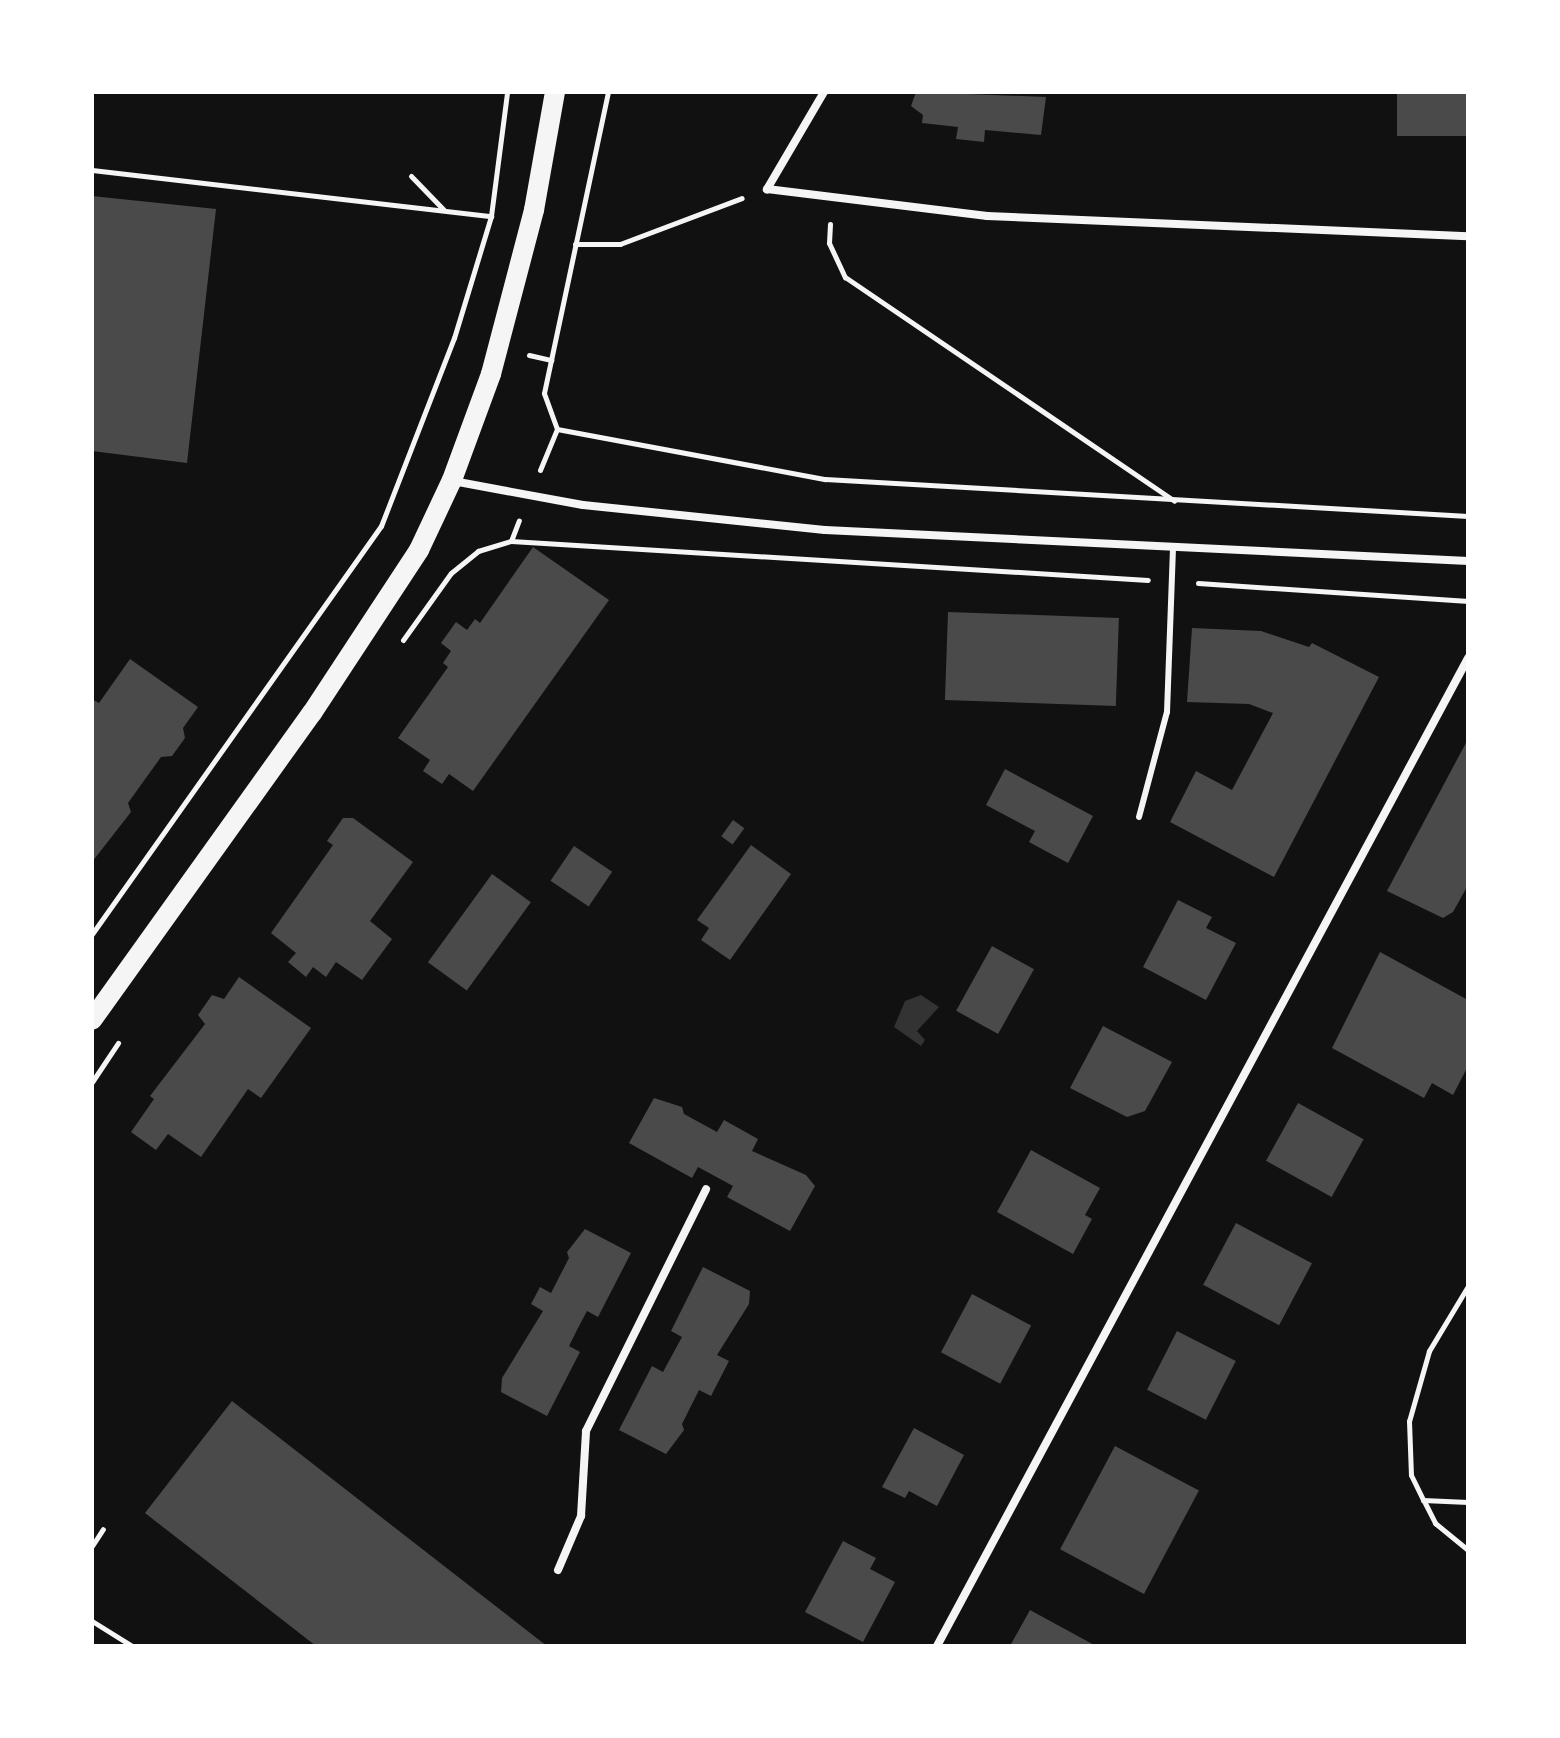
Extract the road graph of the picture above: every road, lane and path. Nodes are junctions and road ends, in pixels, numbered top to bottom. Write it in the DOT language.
graph roads {
  1 [pos="507,92"];
  2 [pos="555,92"];
  3 [pos="608,92"];
  4 [pos="824,92"];
  5 [pos="92,170"];
  6 [pos="411,176"];
  7 [pos="767,189"];
  8 [pos="830,196"];
  9 [pos="445,211"];
  10 [pos="491,216"];
  11 [pos="1468,236"];
  12 [pos="575,244"];
  13 [pos="452,480"];
  14 [pos="1175,501"];
  15 [pos="1468,516"];
  16 [pos="511,541"];
  17 [pos="1173,547"];
  18 [pos="1468,561"];
  19 [pos="1170,582"];
  20 [pos="1468,601"];
  21 [pos="1468,658"];
  22 [pos="1139,817"];
  23 [pos="92,934"];
  24 [pos="92,1020"];
  25 [pos="706,1189"];
  26 [pos="1468,1286"];
  27 [pos="1423,1500"];
  28 [pos="1468,1502"];
  29 [pos="103,1529"];
  30 [pos="92,1546"];
  31 [pos="1468,1550"];
  32 [pos="558,1570"];
  33 [pos="92,1621"];
  34 [pos="132,1646"];
  35 [pos="937,1646"];
  1 -- 10 [label="path"];
  2 -- 13 [label="main road"];
  3 -- 12 [label="path"];
  4 -- 7 [label="street"];
  5 -- 9 [label="path"];
  6 -- 9 [label="path"];
  7 -- 8 [label="street"];
  7 -- 12 [label="path"];
  8 -- 11 [label="street"];
  8 -- 14 [label="path"];
  9 -- 10 [label="path"];
  10 -- 23 [label="path"];
  12 -- 14 [label="path"];
  13 -- 17 [label="street"];
  13 -- 24 [label="main road"];
  14 -- 15 [label="path"];
  16 -- 19 [label="path"];
  17 -- 18 [label="street"];
  17 -- 19 [label="lane"];
  19 -- 20 [label="path"];
  19 -- 22 [label="lane"];
  21 -- 35 [label="street"];
  25 -- 32 [label="street"];
  26 -- 27 [label="path"];
  27 -- 28 [label="path"];
  27 -- 31 [label="path"];
  29 -- 30 [label="path"];
  33 -- 34 [label="path"];
}
